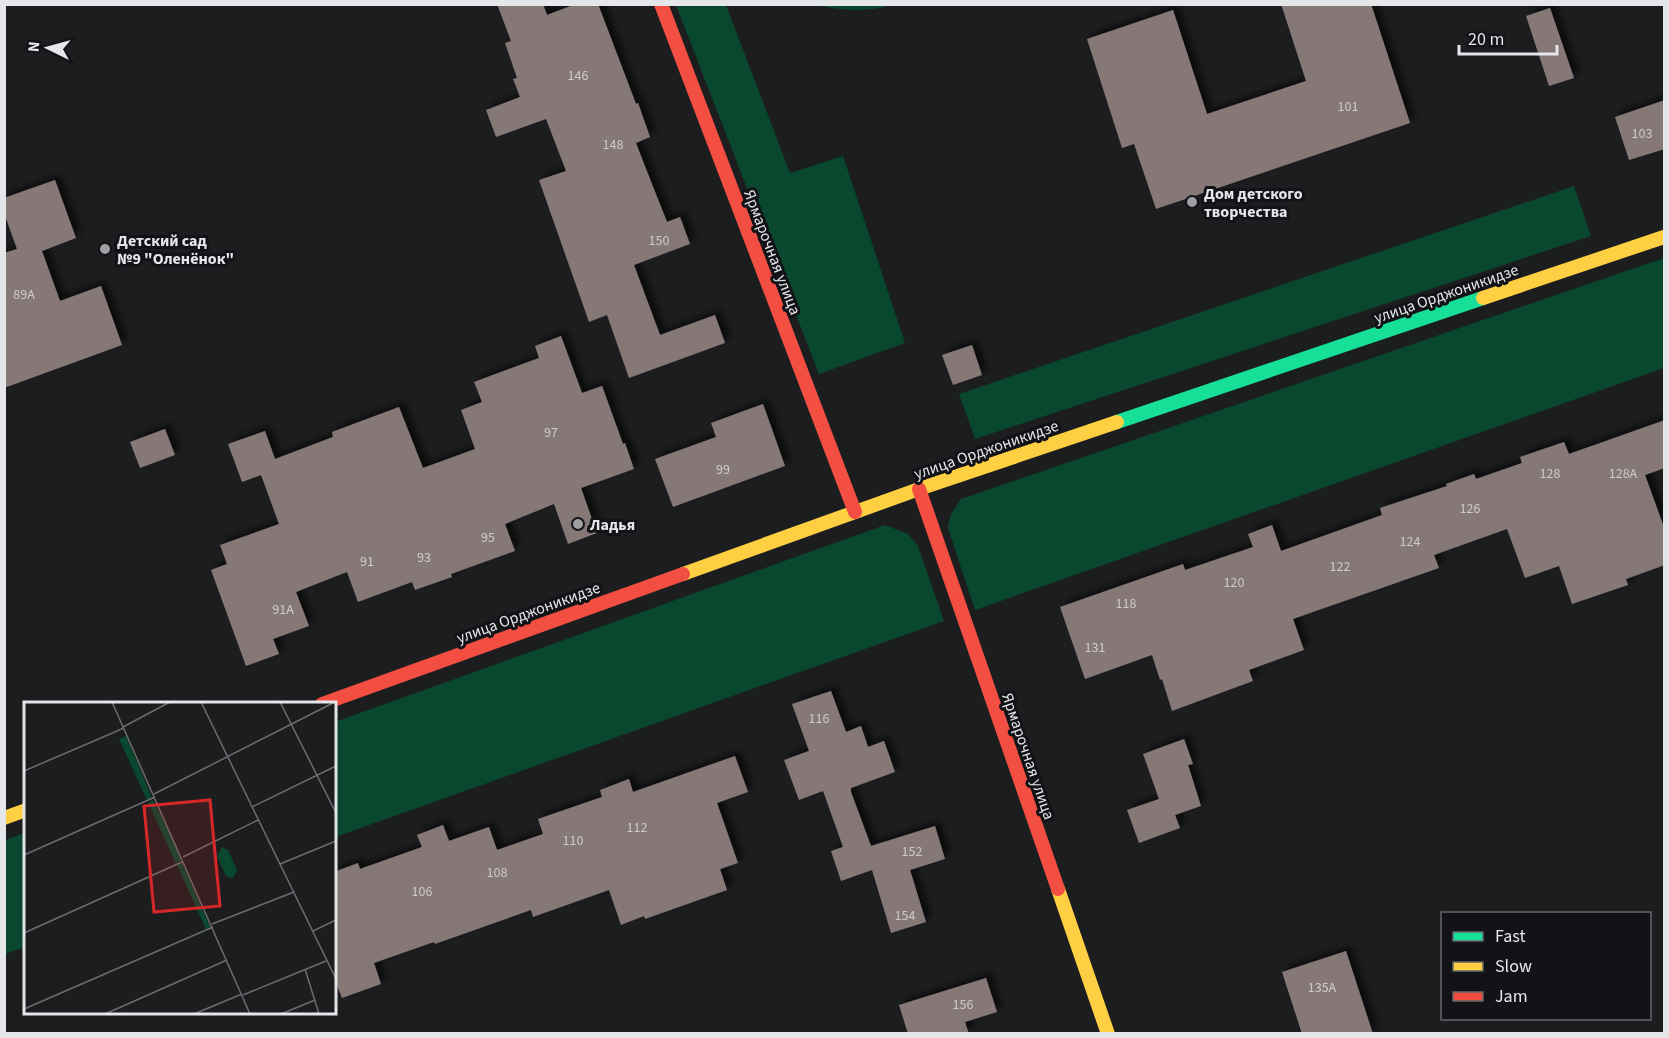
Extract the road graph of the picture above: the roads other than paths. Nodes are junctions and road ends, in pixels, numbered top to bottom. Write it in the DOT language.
graph roads {
  1 [pos="661,4"];
  2 [pos="1665,237"];
  3 [pos="919,489"];
  4 [pos="855,512"];
  5 [pos="328,702"];
  6 [pos="24,811"];
  7 [pos="4,818"];
  8 [pos="1108,1034"];
  1 -- 4 [label="main road, Ярмарочная улица"];
  2 -- 3 [label="main road, улица Орджоникидзе"];
  3 -- 4 [label="main road, улица Орджоникидзе"];
  3 -- 8 [label="main road, Ярмарочная улица"];
  4 -- 5 [label="main road, улица Орджоникидзе"];
  6 -- 7 [label="main road"];
}
